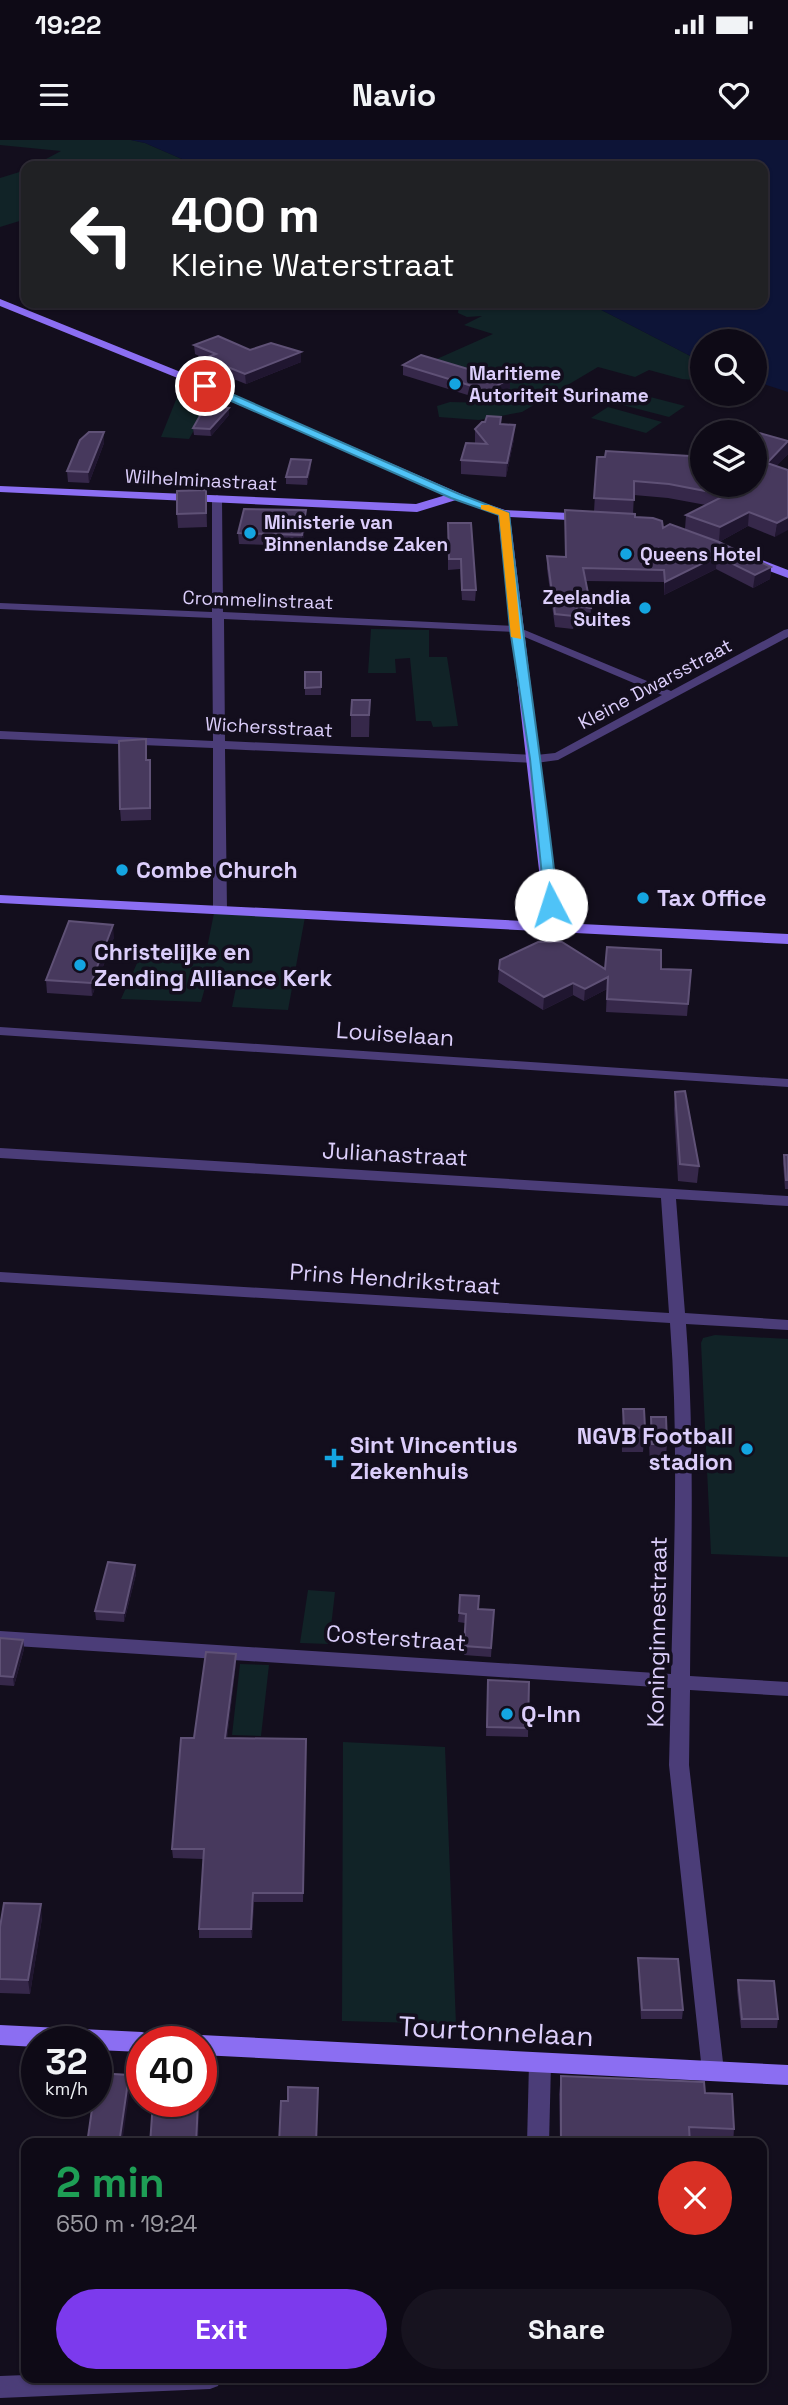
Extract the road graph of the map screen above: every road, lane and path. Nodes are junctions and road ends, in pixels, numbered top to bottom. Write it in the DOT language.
graph roads {
  1 [pos="2,305"];
  2 [pos="425,482"];
  3 [pos="0,489"];
  4 [pos="451,494"];
  5 [pos="217,498"];
  6 [pos="423,505"];
  7 [pos="504,513"];
  8 [pos="606,517"];
  9 [pos="736,554"];
  10 [pos="788,574"];
  11 [pos="0,606"];
  12 [pos="216,616"];
  13 [pos="515,629"];
  14 [pos="788,632"];
  15 [pos="671,695"];
  16 [pos="0,734"];
  17 [pos="220,744"];
  18 [pos="536,759"];
  19 [pos="0,900"];
  20 [pos="220,910"];
  21 [pos="553,927"];
  22 [pos="788,939"];
  23 [pos="0,1031"];
  24 [pos="788,1083"];
  25 [pos="0,1153"];
  26 [pos="668,1193"];
  27 [pos="788,1201"];
  28 [pos="0,1277"];
  29 [pos="676,1320"];
  30 [pos="788,1325"];
  31 [pos="0,1638"];
  32 [pos="680,1682"];
  33 [pos="788,1689"];
  34 [pos="0,2035"];
  35 [pos="126,2041"];
  36 [pos="217,2046"];
  37 [pos="540,2063"];
  38 [pos="713,2071"];
  39 [pos="788,2075"];
  40 [pos="538,2138"];
  41 [pos="93,2383"];
  42 [pos="0,2387"];
  1 -- 2 [label="street"];
  2 -- 4 [label="street"];
  2 -- 6 [label="street"];
  3 -- 5 [label="street, Wilhelminastraat"];
  4 -- 6 [label="street, Wilhelminastraat"];
  4 -- 7 [label="street"];
  5 -- 6 [label="street, Wilhelminastraat"];
  5 -- 12 [label="street"];
  6 -- 7 [label="street"];
  7 -- 8 [label="street"];
  7 -- 13 [label="street"];
  9 -- 10 [label="street"];
  11 -- 12 [label="street, Crommelinstraat"];
  12 -- 13 [label="street, Crommelinstraat"];
  12 -- 17 [label="street"];
  13 -- 15 [label="street"];
  13 -- 18 [label="street"];
  14 -- 15 [label="street, Kleine Dwarsstraat"];
  15 -- 18 [label="street, Kleine Dwarsstraat"];
  16 -- 17 [label="street, Wichersstraat"];
  17 -- 18 [label="street, Wichersstraat"];
  17 -- 20 [label="street"];
  18 -- 21 [label="street"];
  19 -- 20 [label="street"];
  20 -- 21 [label="street"];
  21 -- 22 [label="street"];
  23 -- 24 [label="street, Louiselaan"];
  25 -- 26 [label="street, Julianastraat"];
  26 -- 27 [label="street, Julianastraat"];
  26 -- 29 [label="street, Koninginnestraat"];
  28 -- 29 [label="street, Prins Hendrikstraat"];
  29 -- 30 [label="street, Prins Hendrikstraat"];
  29 -- 32 [label="street, Koninginnestraat"];
  31 -- 32 [label="street, Costerstraat"];
  32 -- 33 [label="street, Costerstraat"];
  32 -- 38 [label="street, Koninginnestraat"];
  34 -- 35 [label="street"];
  36 -- 37 [label="street, Tourtonnelaan"];
  37 -- 38 [label="street, Tourtonnelaan"];
  37 -- 40 [label="street"];
  38 -- 39 [label="street, Tourtonnelaan"];
  41 -- 42 [label="street"];
}
